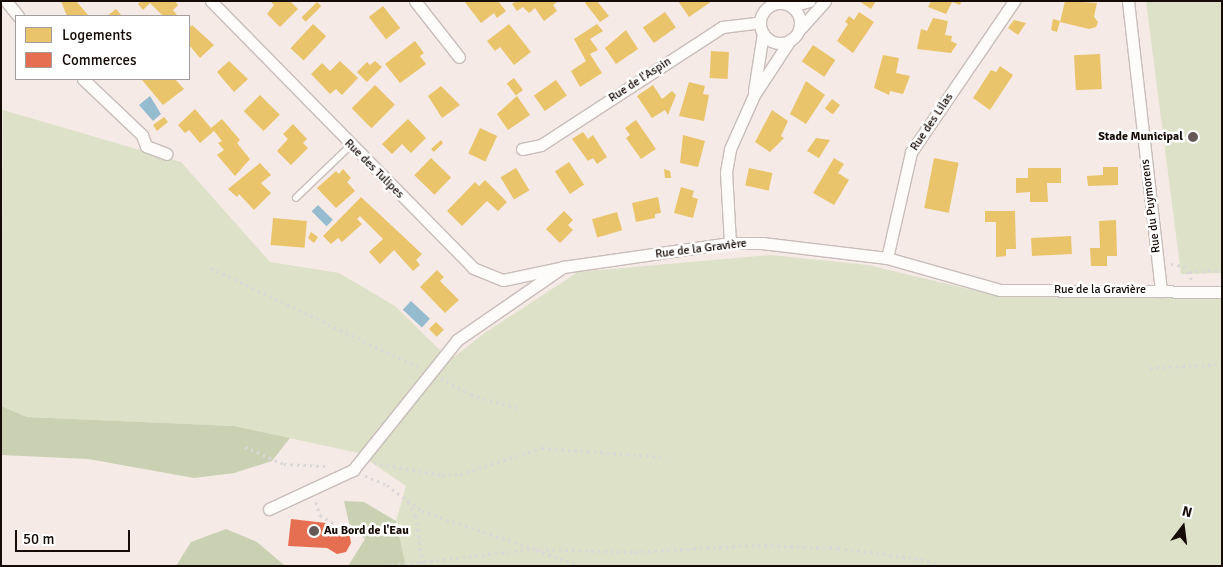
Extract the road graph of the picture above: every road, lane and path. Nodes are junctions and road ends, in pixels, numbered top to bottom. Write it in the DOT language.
graph roads {
  1 [pos="6,1"];
  2 [pos="211,1"];
  3 [pos="414,1"];
  4 [pos="809,1"];
  5 [pos="825,1"];
  6 [pos="1014,1"];
  7 [pos="1128,1"];
  8 [pos="788,4"];
  9 [pos="764,6"];
  10 [pos="17,15"];
  11 [pos="762,28"];
  12 [pos="799,30"];
  13 [pos="790,40"];
  14 [pos="459,57"];
  15 [pos="84,80"];
  16 [pos="754,95"];
  17 [pos="350,146"];
  18 [pos="522,149"];
  19 [pos="167,154"];
  20 [pos="296,198"];
  21 [pos="730,243"];
  22 [pos="887,258"];
  23 [pos="1158,265"];
  24 [pos="563,267"];
  25 [pos="211,268"];
  26 [pos="1222,270"];
  27 [pos="1189,272"];
  28 [pos="1161,291"];
  29 [pos="1193,291"];
  30 [pos="1222,292"];
  31 [pos="1222,364"];
  32 [pos="1150,368"];
  33 [pos="432,373"];
  34 [pos="519,408"];
  35 [pos="666,457"];
  36 [pos="353,470"];
  37 [pos="460,474"];
  38 [pos="311,489"];
  39 [pos="408,500"];
  40 [pos="269,509"];
  41 [pos="335,524"];
  42 [pos="533,549"];
  43 [pos="423,564"];
  44 [pos="385,566"];
  45 [pos="581,566"];
  46 [pos="941,566"];
  1 -- 10 [label="street"];
  2 -- 17 [label="street, Rue des Tulipes"];
  3 -- 14 [label="street"];
  4 -- 8 [label="street"];
  5 -- 12 [label="street"];
  6 -- 22 [label="street, Rue des Lilas"];
  7 -- 23 [label="street, Rue du Puymorens"];
  8 -- 9 [label="street"];
  8 -- 12 [label="street"];
  9 -- 11 [label="street"];
  11 -- 13 [label="street"];
  11 -- 16 [label="street"];
  11 -- 18 [label="street, Rue de l'Aspin"];
  12 -- 13 [label="street"];
  13 -- 16 [label="street"];
  15 -- 19 [label="street"];
  16 -- 21 [label="street"];
  17 -- 20 [label="lane"];
  17 -- 24 [label="street, Rue des Tulipes"];
  21 -- 22 [label="street, Rue de la Gravière"];
  21 -- 24 [label="street, Rue de la Gravière"];
  22 -- 28 [label="street, Rue de la Gravière"];
  23 -- 27 [label="path"];
  23 -- 28 [label="street, Rue du Puymorens"];
  24 -- 33 [label="street, Rue de la Gravière"];
  25 -- 33 [label="path"];
  26 -- 27 [label="path"];
  27 -- 29 [label="path"];
  28 -- 29 [label="street, Rue de la Gravière"];
  29 -- 30 [label="street, Rue de la Gravière"];
  31 -- 32 [label="path"];
  33 -- 34 [label="path"];
  33 -- 36 [label="street, Rue de la Gravière"];
  35 -- 37 [label="path"];
  36 -- 38 [label="street, Rue de la Gravière"];
  36 -- 39 [label="path"];
  38 -- 40 [label="street, Rue de la Gravière"];
  38 -- 41 [label="path"];
  39 -- 42 [label="path"];
  39 -- 43 [label="path"];
  42 -- 43 [label="path"];
  42 -- 45 [label="path"];
  42 -- 46 [label="path"];
  43 -- 44 [label="path"];
}
